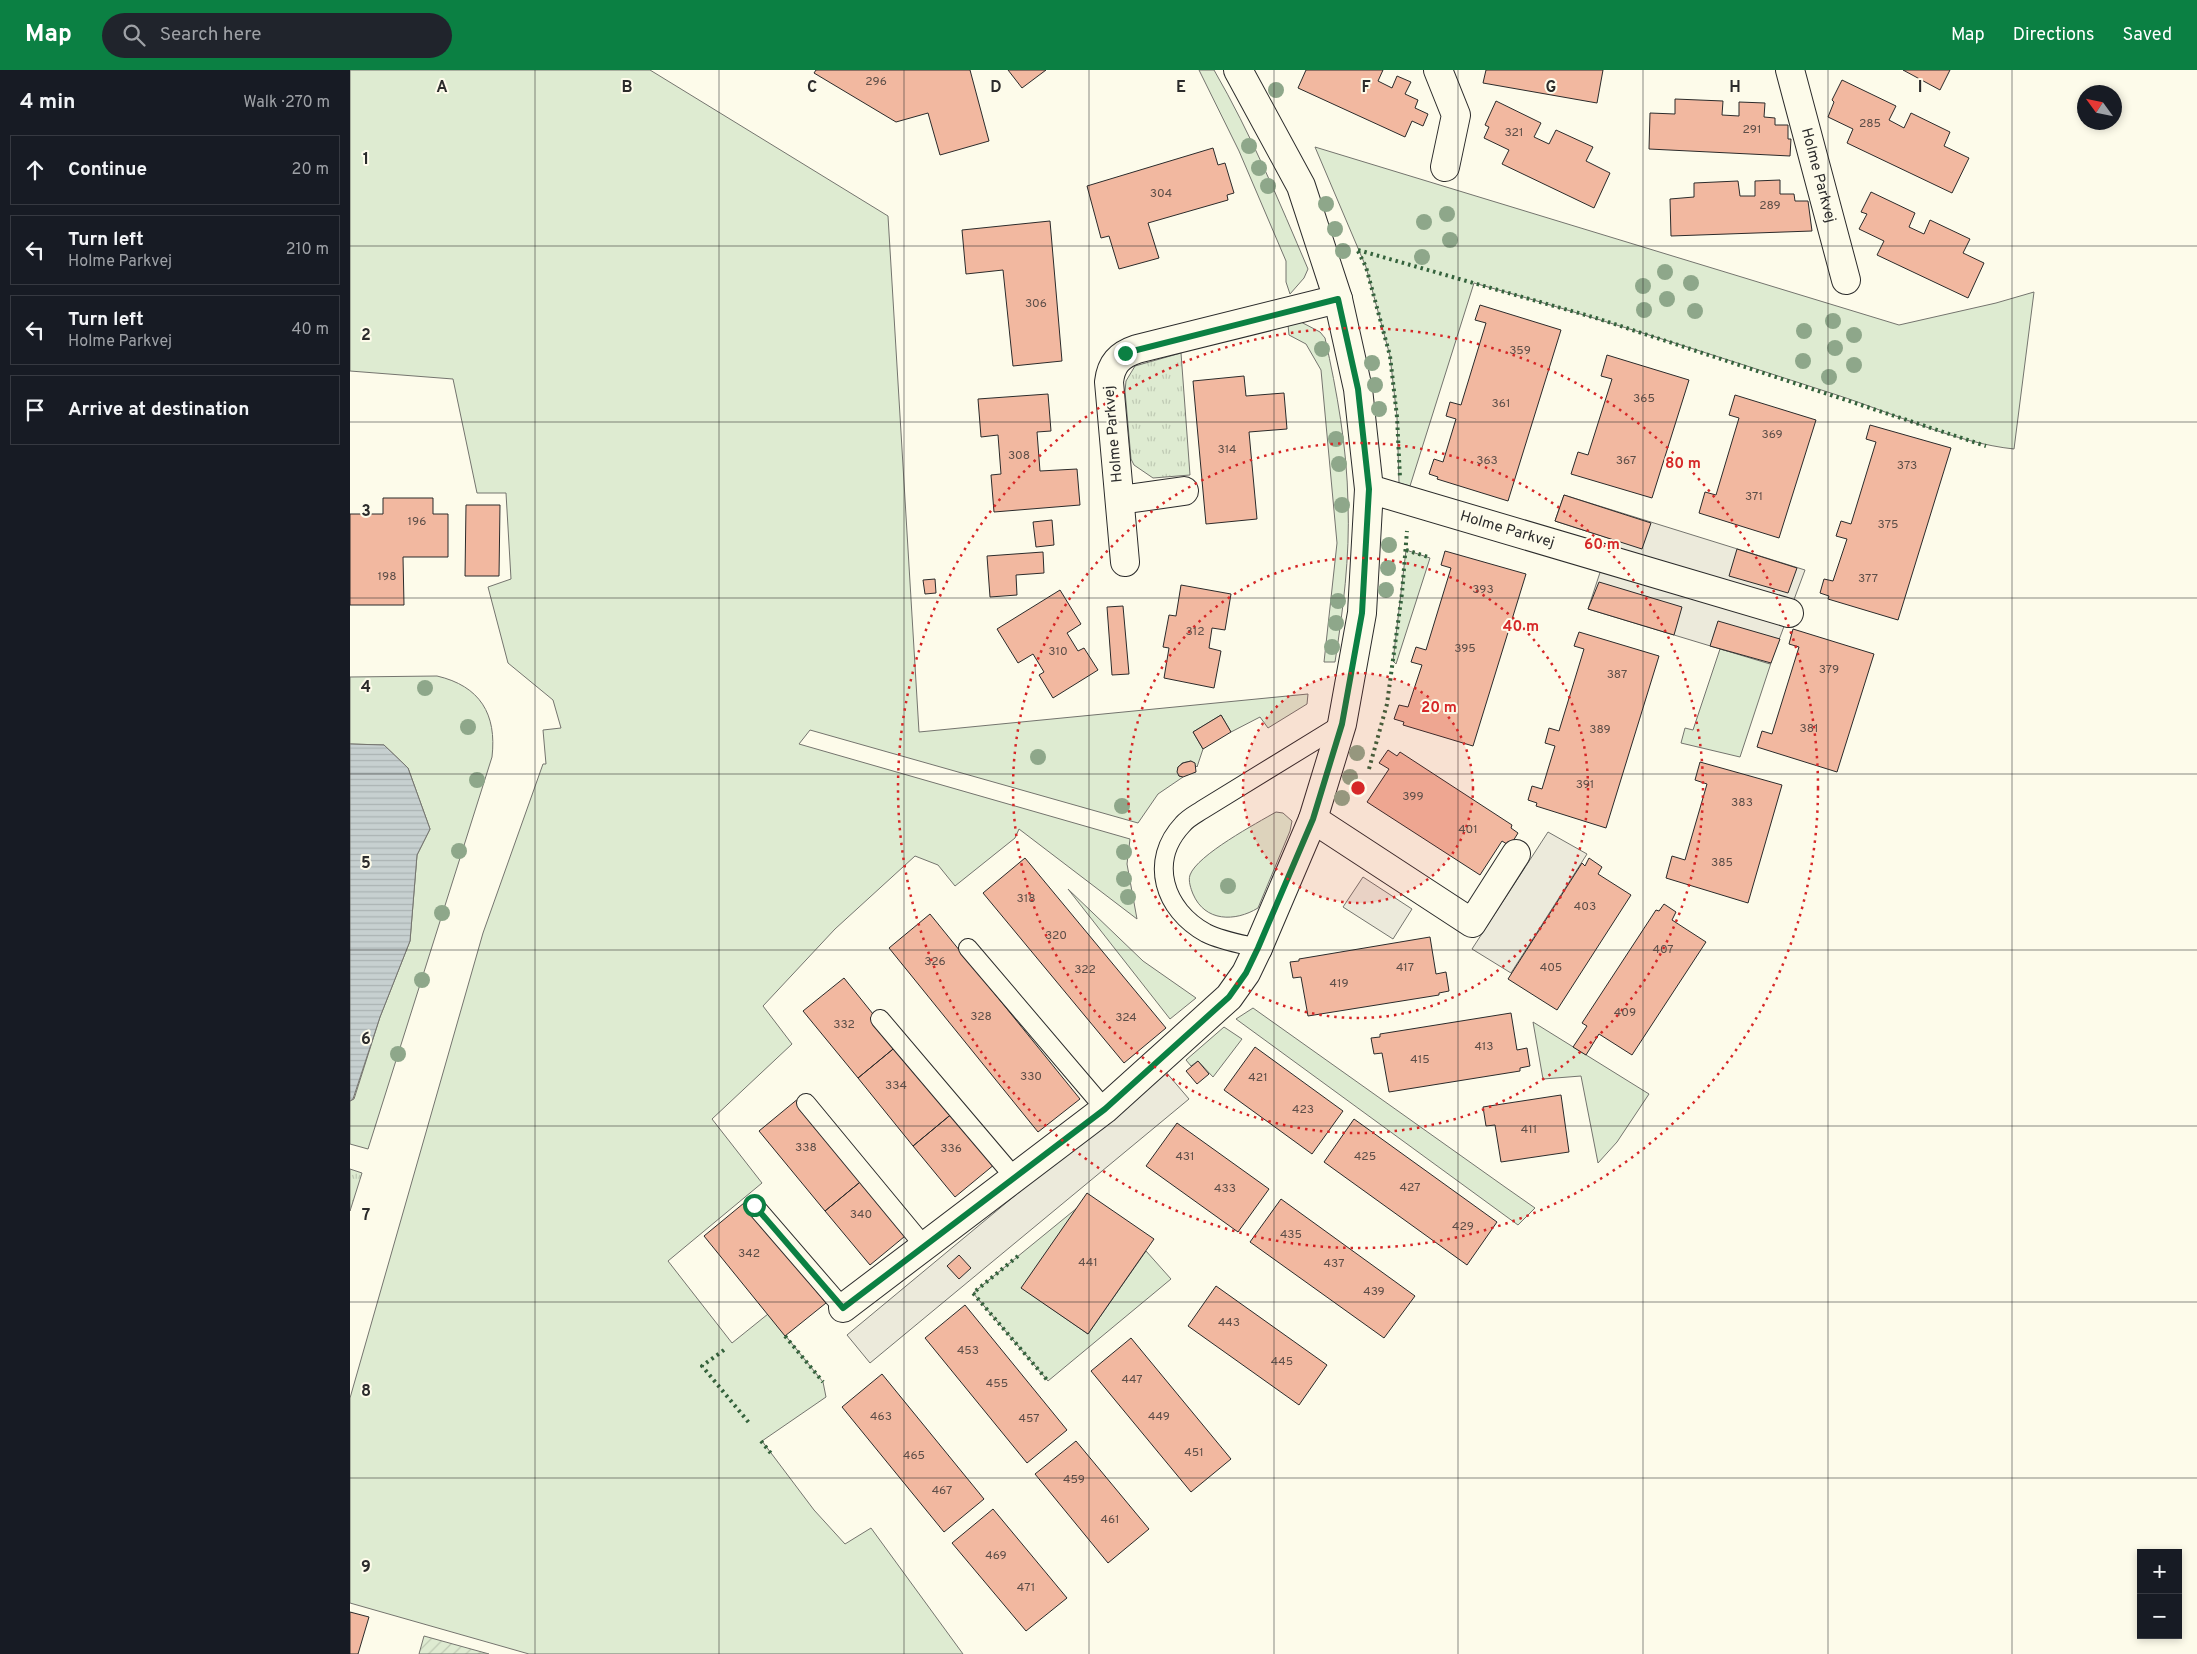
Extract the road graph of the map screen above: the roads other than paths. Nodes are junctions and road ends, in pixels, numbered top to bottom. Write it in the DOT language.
graph roads {
  1 [pos="1238,70"];
  2 [pos="1438,70"];
  3 [pos="1790,70"];
  4 [pos="1445,167"];
  5 [pos="1846,280"];
  6 [pos="1338,299"];
  7 [pos="1369,489"];
  8 [pos="1184,491"];
  9 [pos="1120,500"];
  10 [pos="1125,562"];
  11 [pos="1789,613"];
  12 [pos="1342,724"];
  13 [pos="1313,819"];
  14 [pos="1516,854"];
  15 [pos="968,948"];
  16 [pos="1258,948"];
  17 [pos="880,1019"];
  18 [pos="806,1103"];
  19 [pos="1105,1109"];
  20 [pos="1015,1178"];
  21 [pos="754,1205"];
  22 [pos="925,1246"];
  23 [pos="843,1308"];
  1 -- 6 [label="street"];
  2 -- 4 [label="street"];
  3 -- 5 [label="street, Holme Parkvej"];
  6 -- 7 [label="street"];
  6 -- 9 [label="street, Holme Parkvej"];
  7 -- 11 [label="street, Holme Parkvej"];
  7 -- 12 [label="street"];
  8 -- 9 [label="street, Holme Parkvej"];
  9 -- 10 [label="street, Holme Parkvej"];
  12 -- 13 [label="street"];
  12 -- 16 [label="lane"];
  13 -- 14 [label="street"];
  13 -- 16 [label="street"];
  15 -- 19 [label="lane"];
  16 -- 19 [label="street"];
  17 -- 20 [label="lane"];
  18 -- 22 [label="lane"];
  19 -- 20 [label="street"];
  20 -- 22 [label="street"];
  21 -- 23 [label="lane"];
  22 -- 23 [label="street"];
}
